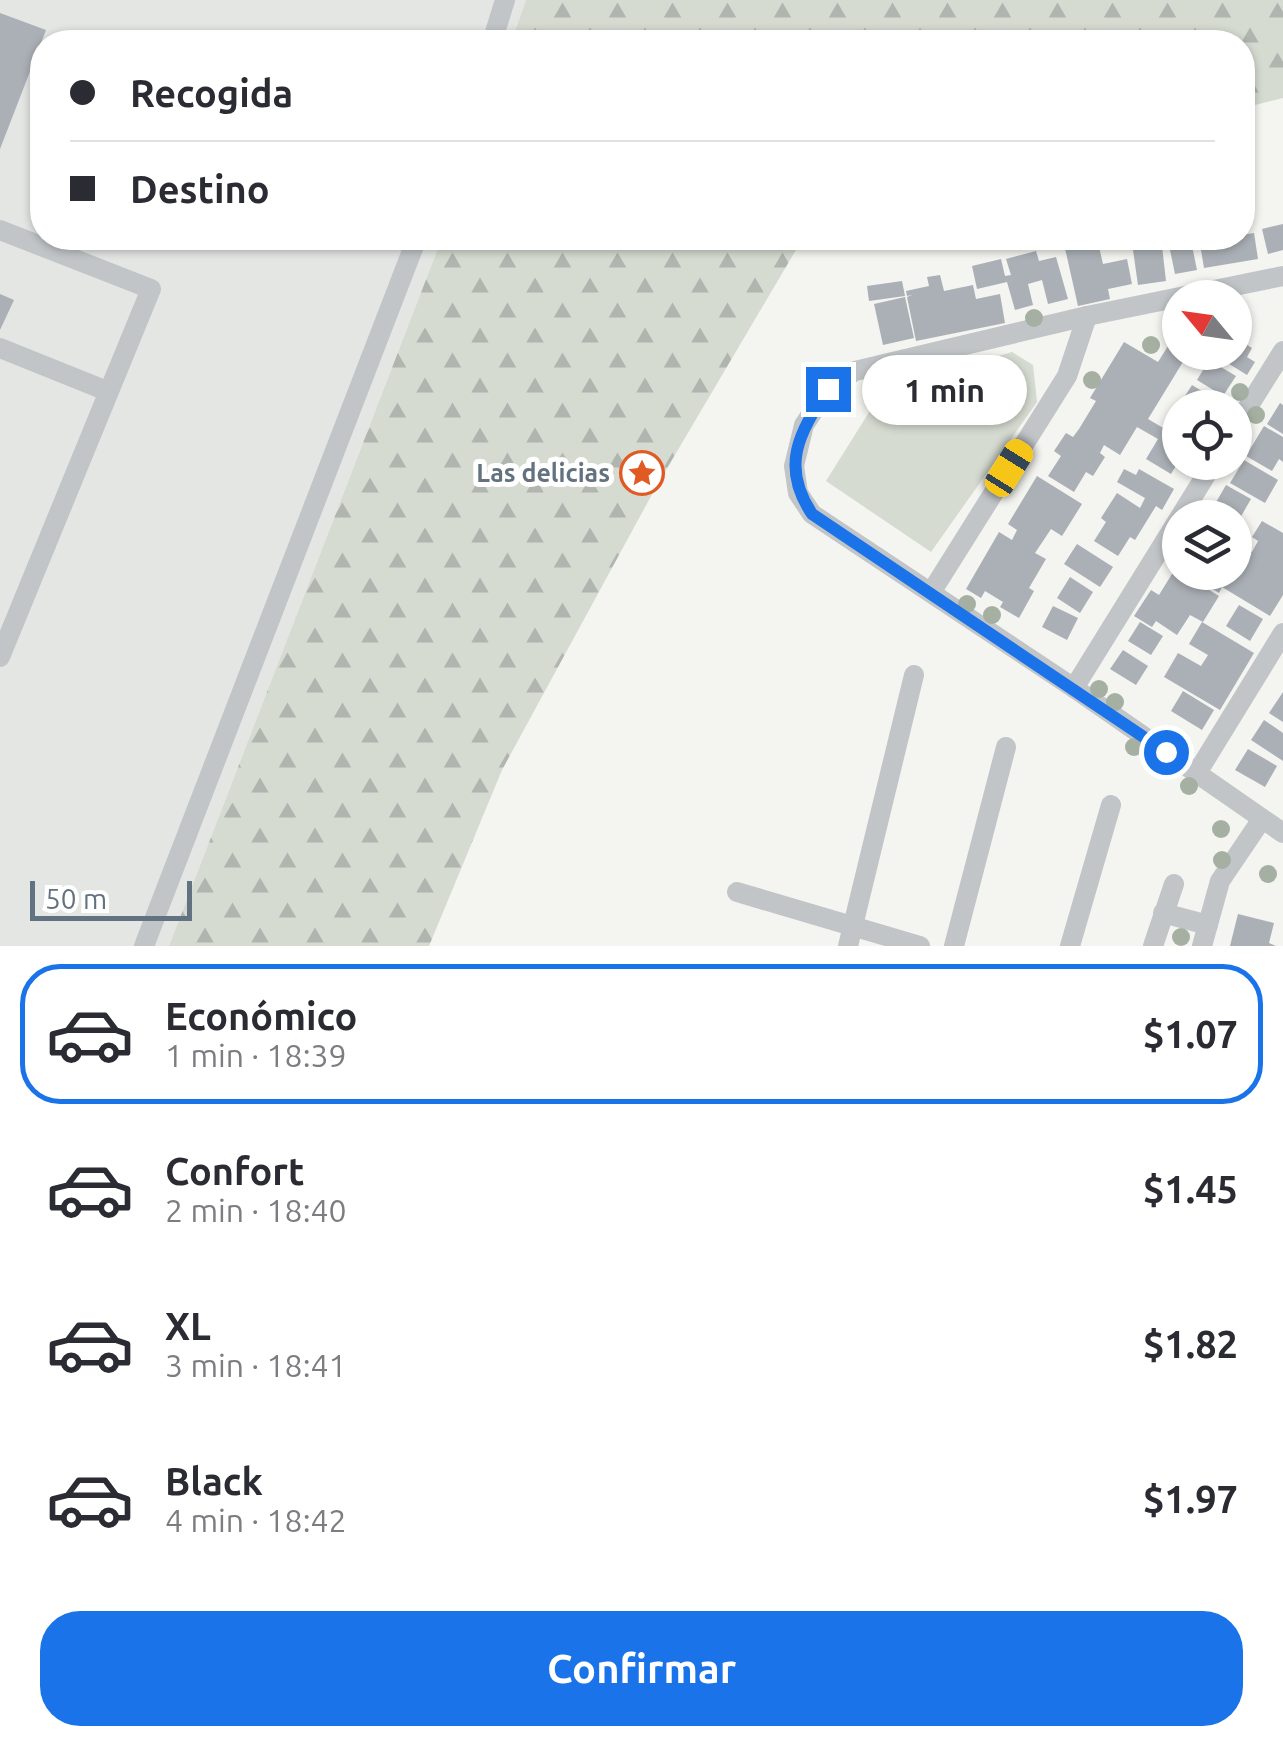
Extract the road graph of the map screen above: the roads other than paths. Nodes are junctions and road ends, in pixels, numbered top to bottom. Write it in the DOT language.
graph roads {
  1 [pos="505,0"];
  2 [pos="496,30"];
  3 [pos="0,230"];
  4 [pos="30,242"];
  5 [pos="51,250"];
  6 [pos="412,250"];
  7 [pos="1283,276"];
  8 [pos="1087,316"];
  9 [pos="0,348"];
  10 [pos="1283,351"];
  11 [pos="107,391"];
  12 [pos="1252,401"];
  13 [pos="1203,480"];
  14 [pos="932,592"];
  15 [pos="1283,633"];
  16 [pos="0,657"];
  17 [pos="914,675"];
  18 [pos="1074,688"];
  19 [pos="1006,747"];
  20 [pos="1197,773"];
  21 [pos="1111,805"];
  22 [pos="1262,818"];
  23 [pos="1283,833"];
  24 [pos="1174,884"];
  25 [pos="737,892"];
  26 [pos="1164,913"];
  27 [pos="1208,925"];
  28 [pos="851,936"];
  29 [pos="144,946"];
  30 [pos="920,946"];
  31 [pos="954,946"];
  32 [pos="1070,946"];
  33 [pos="1153,946"];
  34 [pos="1202,946"];
  1 -- 2 [label="street"];
  3 -- 4 [label="street"];
  5 -- 11 [label="street"];
  6 -- 29 [label="street"];
  7 -- 8 [label="street"];
  8 -- 14 [label="street"];
  8 -- 14 [label="street"];
  9 -- 11 [label="street"];
  10 -- 12 [label="street"];
  11 -- 16 [label="street"];
  13 -- 18 [label="street"];
  14 -- 18 [label="street"];
  15 -- 20 [label="street"];
  17 -- 28 [label="street"];
  18 -- 20 [label="street"];
  19 -- 31 [label="street"];
  20 -- 22 [label="street"];
  21 -- 32 [label="street"];
  22 -- 23 [label="street"];
  22 -- 27 [label="street"];
  24 -- 26 [label="street"];
  25 -- 28 [label="street"];
  26 -- 27 [label="street"];
  26 -- 33 [label="street"];
  27 -- 34 [label="street"];
  28 -- 30 [label="street"];
}
